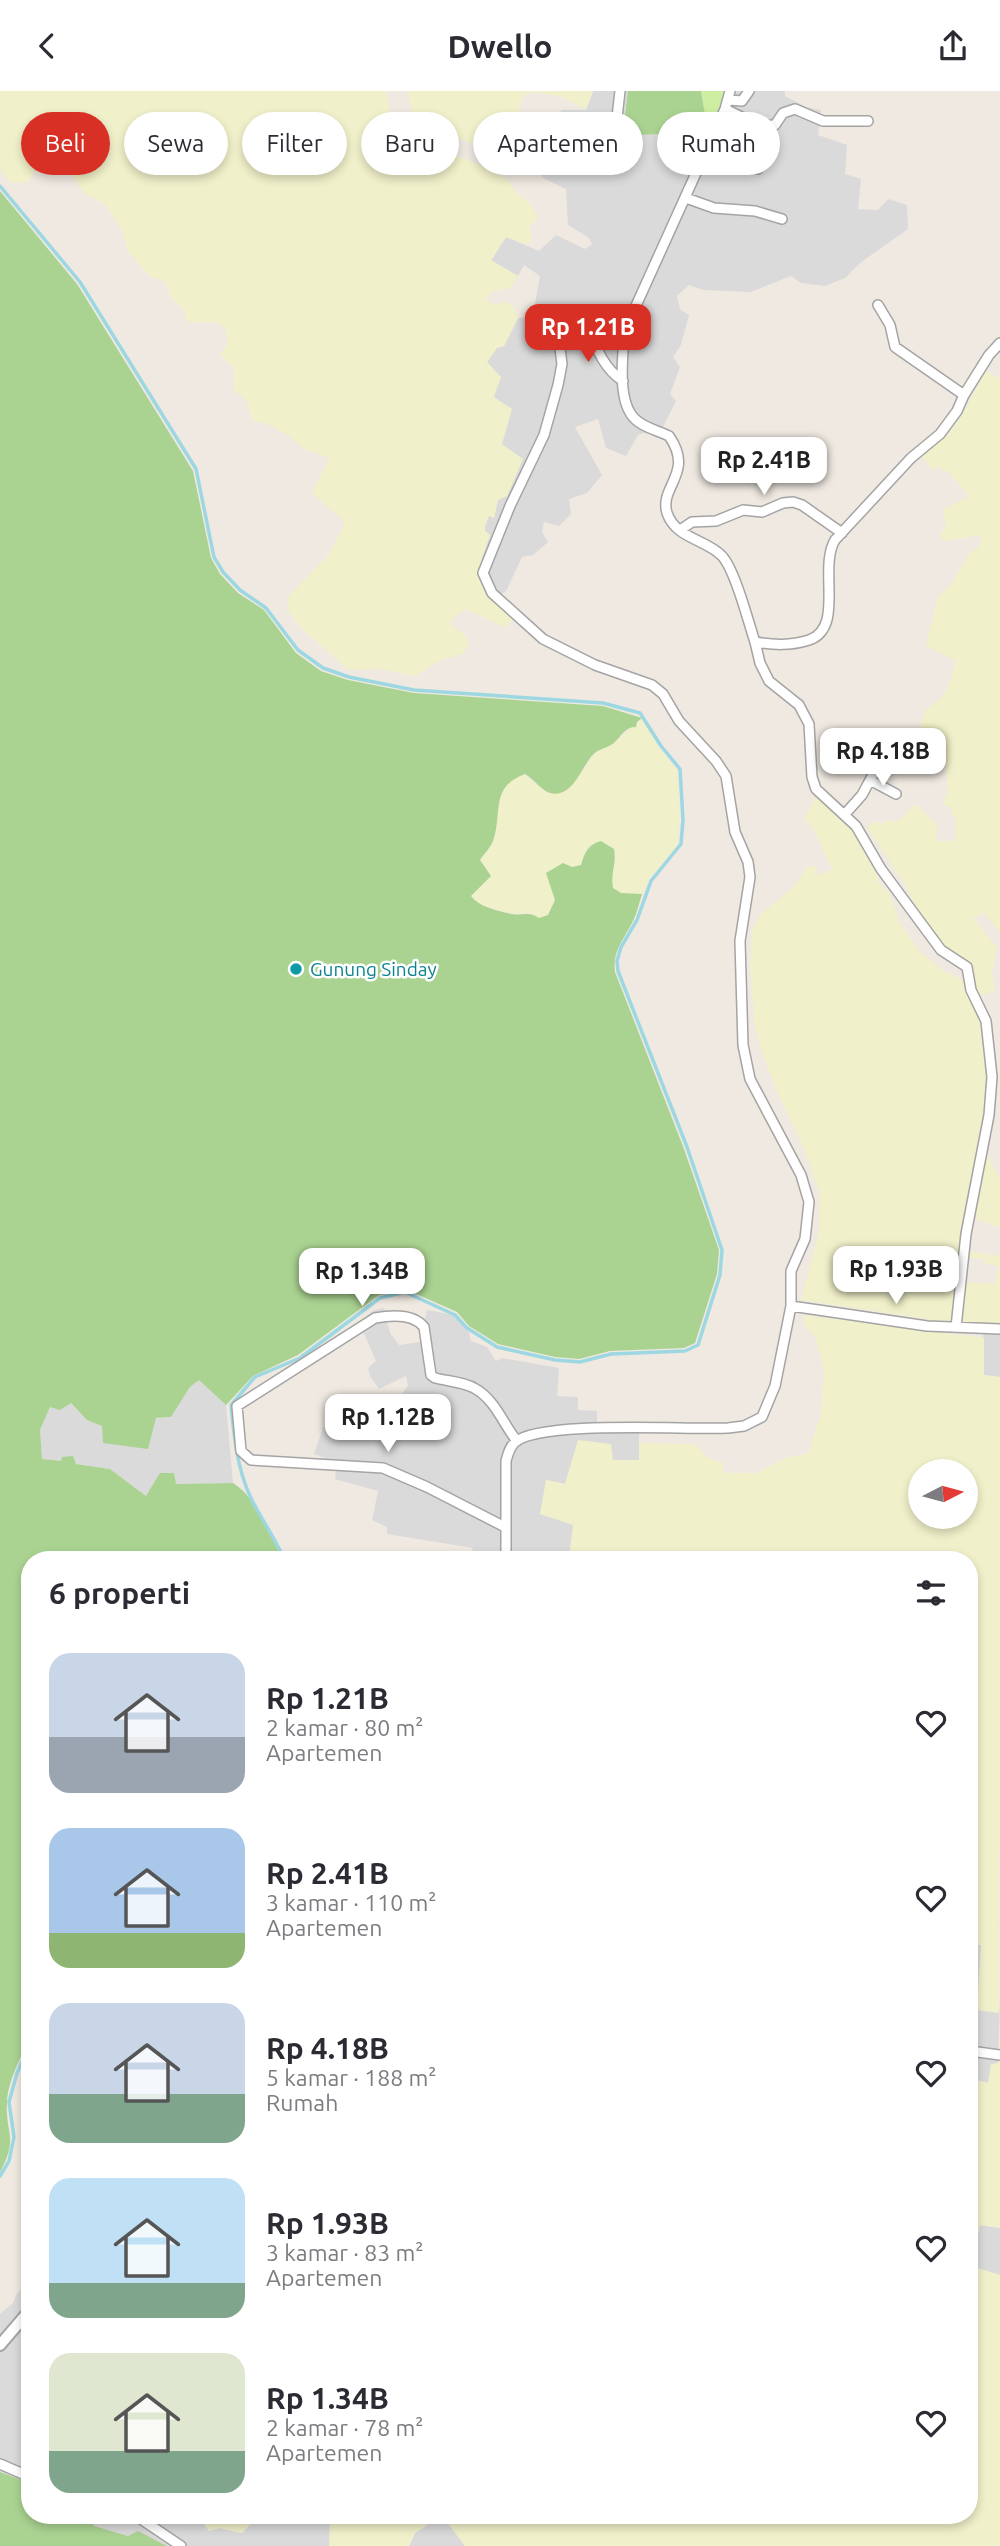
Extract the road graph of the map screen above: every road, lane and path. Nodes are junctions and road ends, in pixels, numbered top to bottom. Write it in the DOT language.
graph roads {
  1 [pos="620,91"];
  2 [pos="749,91"];
  3 [pos="728,100"];
  4 [pos="618,112"];
  5 [pos="868,121"];
  6 [pos="695,175"];
  7 [pos="686,198"];
  8 [pos="782,219"];
  9 [pos="878,305"];
  10 [pos="589,323"];
  11 [pos="625,323"];
  12 [pos="1000,343"];
  13 [pos="623,381"];
  14 [pos="964,395"];
  15 [pos="680,530"];
  16 [pos="842,533"];
  17 [pos="755,642"];
  18 [pos="890,743"];
  19 [pos="870,780"];
  20 [pos="896,794"];
  21 [pos="845,814"];
  22 [pos="995,1063"];
  23 [pos="791,1306"];
  24 [pos="956,1327"];
  25 [pos="1000,1329"];
  26 [pos="517,1441"];
  27 [pos="505,1527"];
  28 [pos="506,1551"];
  29 [pos="978,2052"];
  30 [pos="1000,2055"];
  31 [pos="21,2320"];
  32 [pos="0,2345"];
  33 [pos="0,2464"];
  34 [pos="21,2473"];
  35 [pos="148,2524"];
  36 [pos="181,2546"];
  1 -- 4 [label="street"];
  2 -- 3 [label="street"];
  3 -- 5 [label="street"];
  6 -- 7 [label="street"];
  7 -- 8 [label="street"];
  7 -- 11 [label="street"];
  9 -- 14 [label="street"];
  10 -- 11 [label="street"];
  10 -- 13 [label="street"];
  10 -- 23 [label="street"];
  11 -- 13 [label="street"];
  12 -- 14 [label="street"];
  13 -- 15 [label="street"];
  14 -- 16 [label="street"];
  15 -- 16 [label="street"];
  15 -- 17 [label="street"];
  16 -- 17 [label="street"];
  17 -- 21 [label="street"];
  18 -- 19 [label="street"];
  19 -- 20 [label="street"];
  19 -- 21 [label="street"];
  21 -- 22 [label="street"];
  22 -- 24 [label="street"];
  23 -- 24 [label="street"];
  23 -- 26 [label="street"];
  24 -- 25 [label="street"];
  26 -- 27 [label="street"];
  26 -- 27 [label="street"];
  27 -- 28 [label="street"];
  29 -- 30 [label="street"];
  31 -- 32 [label="street"];
  33 -- 34 [label="street"];
  35 -- 36 [label="street"];
}
